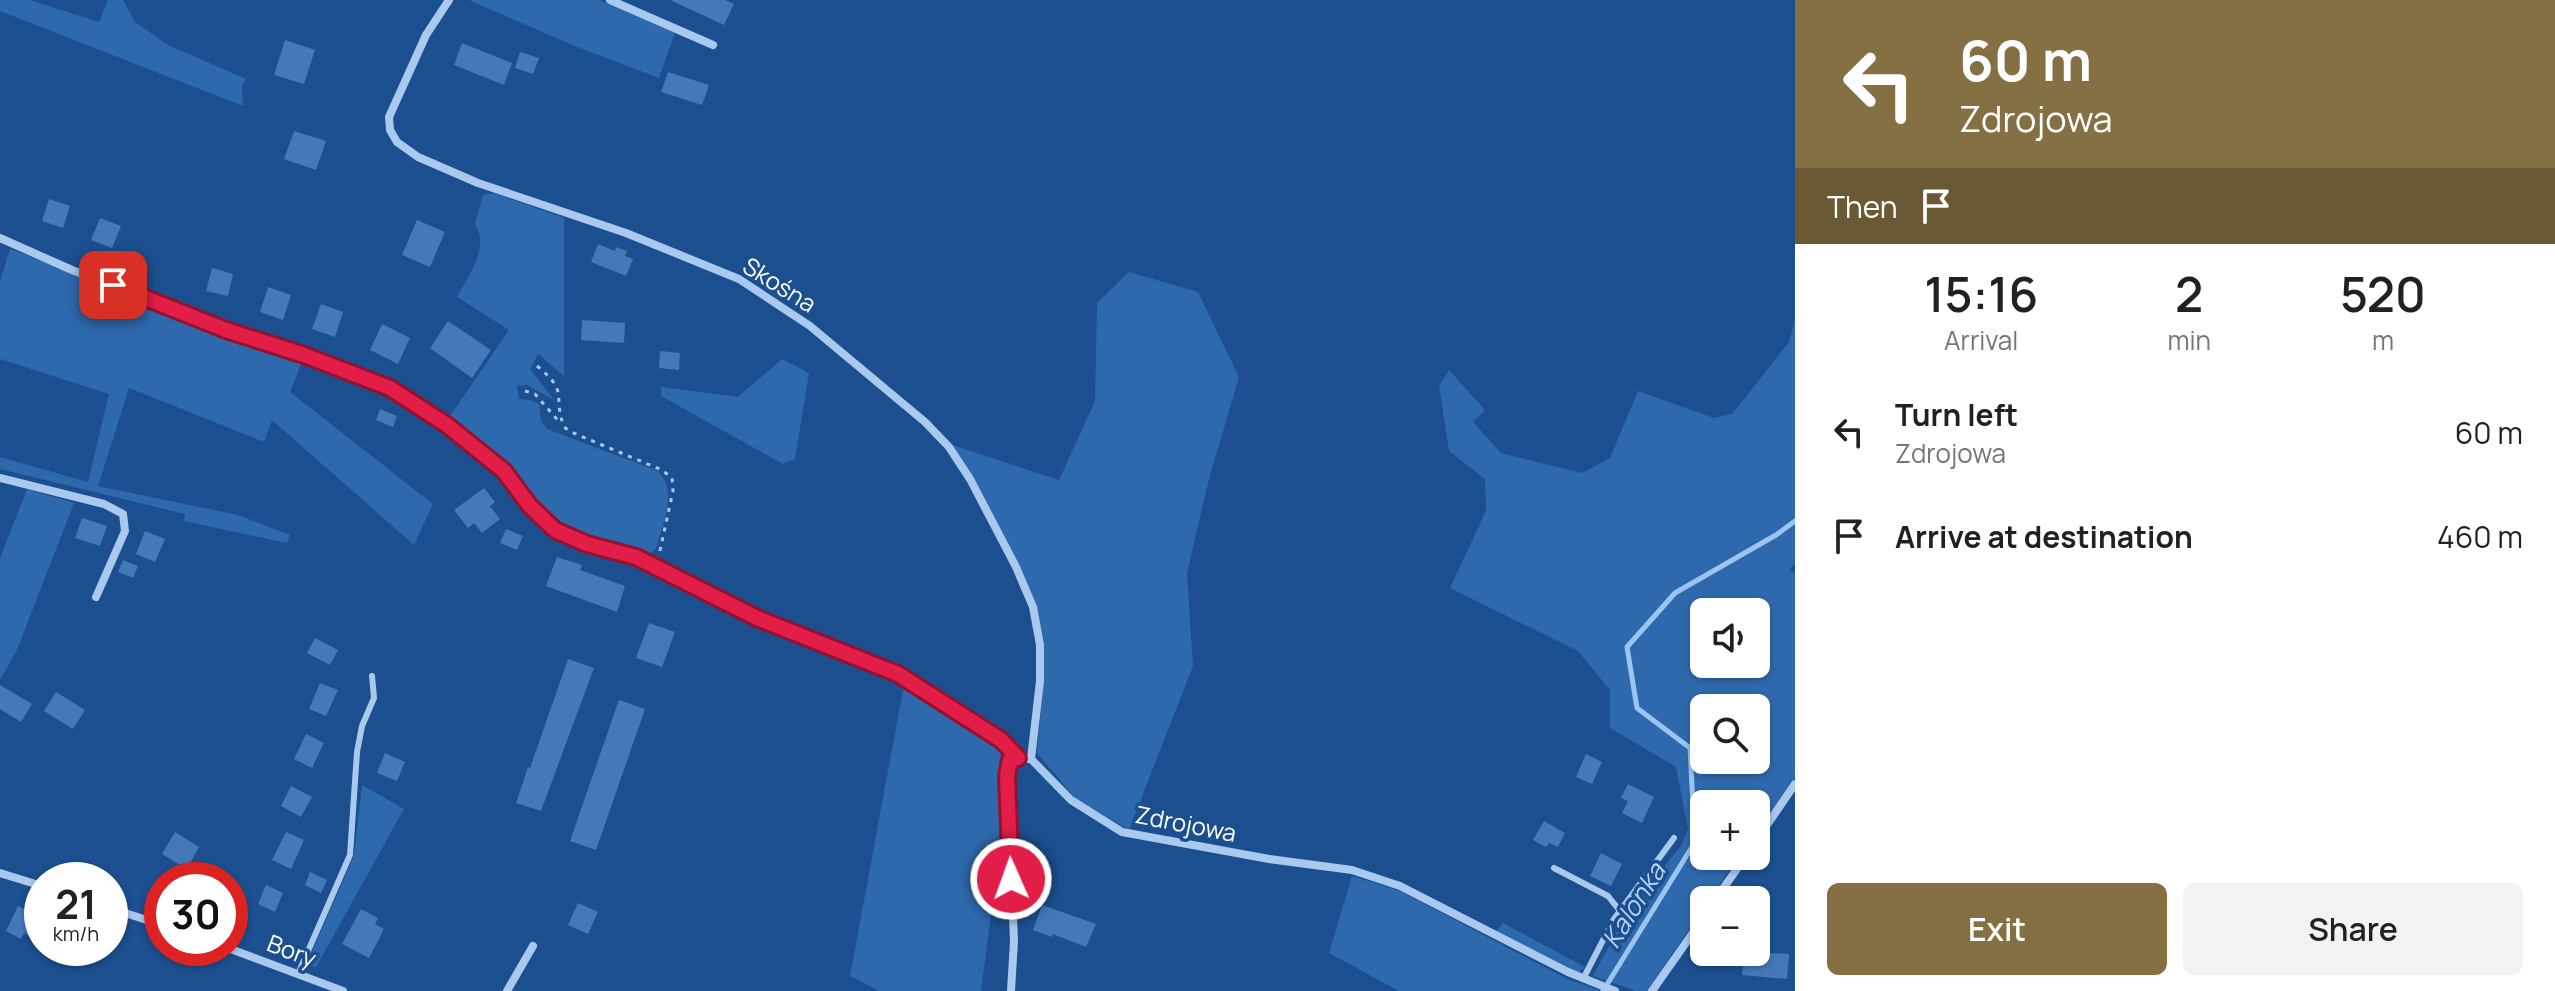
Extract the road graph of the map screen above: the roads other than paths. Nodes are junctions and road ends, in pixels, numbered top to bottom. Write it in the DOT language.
graph roads {
  1 [pos="449,0"];
  2 [pos="610,0"];
  3 [pos="713,45"];
  4 [pos="0,238"];
  5 [pos="0,478"];
  6 [pos="96,597"];
  7 [pos="372,676"];
  8 [pos="1018,758"];
  9 [pos="1031,759"];
  10 [pos="1795,784"];
  11 [pos="1770,821"];
  12 [pos="1674,838"];
  13 [pos="1554,868"];
  14 [pos="0,873"];
  15 [pos="24,880"];
  16 [pos="1620,911"];
  17 [pos="1690,937"];
  18 [pos="533,946"];
  19 [pos="248,955"];
  20 [pos="298,974"];
  21 [pos="1587,981"];
  22 [pos="343,991"];
  23 [pos="507,991"];
  24 [pos="1011,991"];
  25 [pos="1615,991"];
  26 [pos="1652,991"];
  1 -- 9 [label="street, Skośna"];
  2 -- 3 [label="street"];
  4 -- 8 [label="street"];
  5 -- 6 [label="street"];
  7 -- 20 [label="lane"];
  8 -- 9 [label="street"];
  8 -- 24 [label="street"];
  9 -- 21 [label="street, Zdrojowa"];
  10 -- 11 [label="street"];
  12 -- 16 [label="lane"];
  13 -- 16 [label="lane"];
  14 -- 15 [label="street"];
  16 -- 21 [label="lane"];
  17 -- 26 [label="street"];
  18 -- 23 [label="street"];
  19 -- 20 [label="street, Bory"];
  20 -- 22 [label="street, Bory"];
  21 -- 25 [label="street, Zdrojowa"];
}
